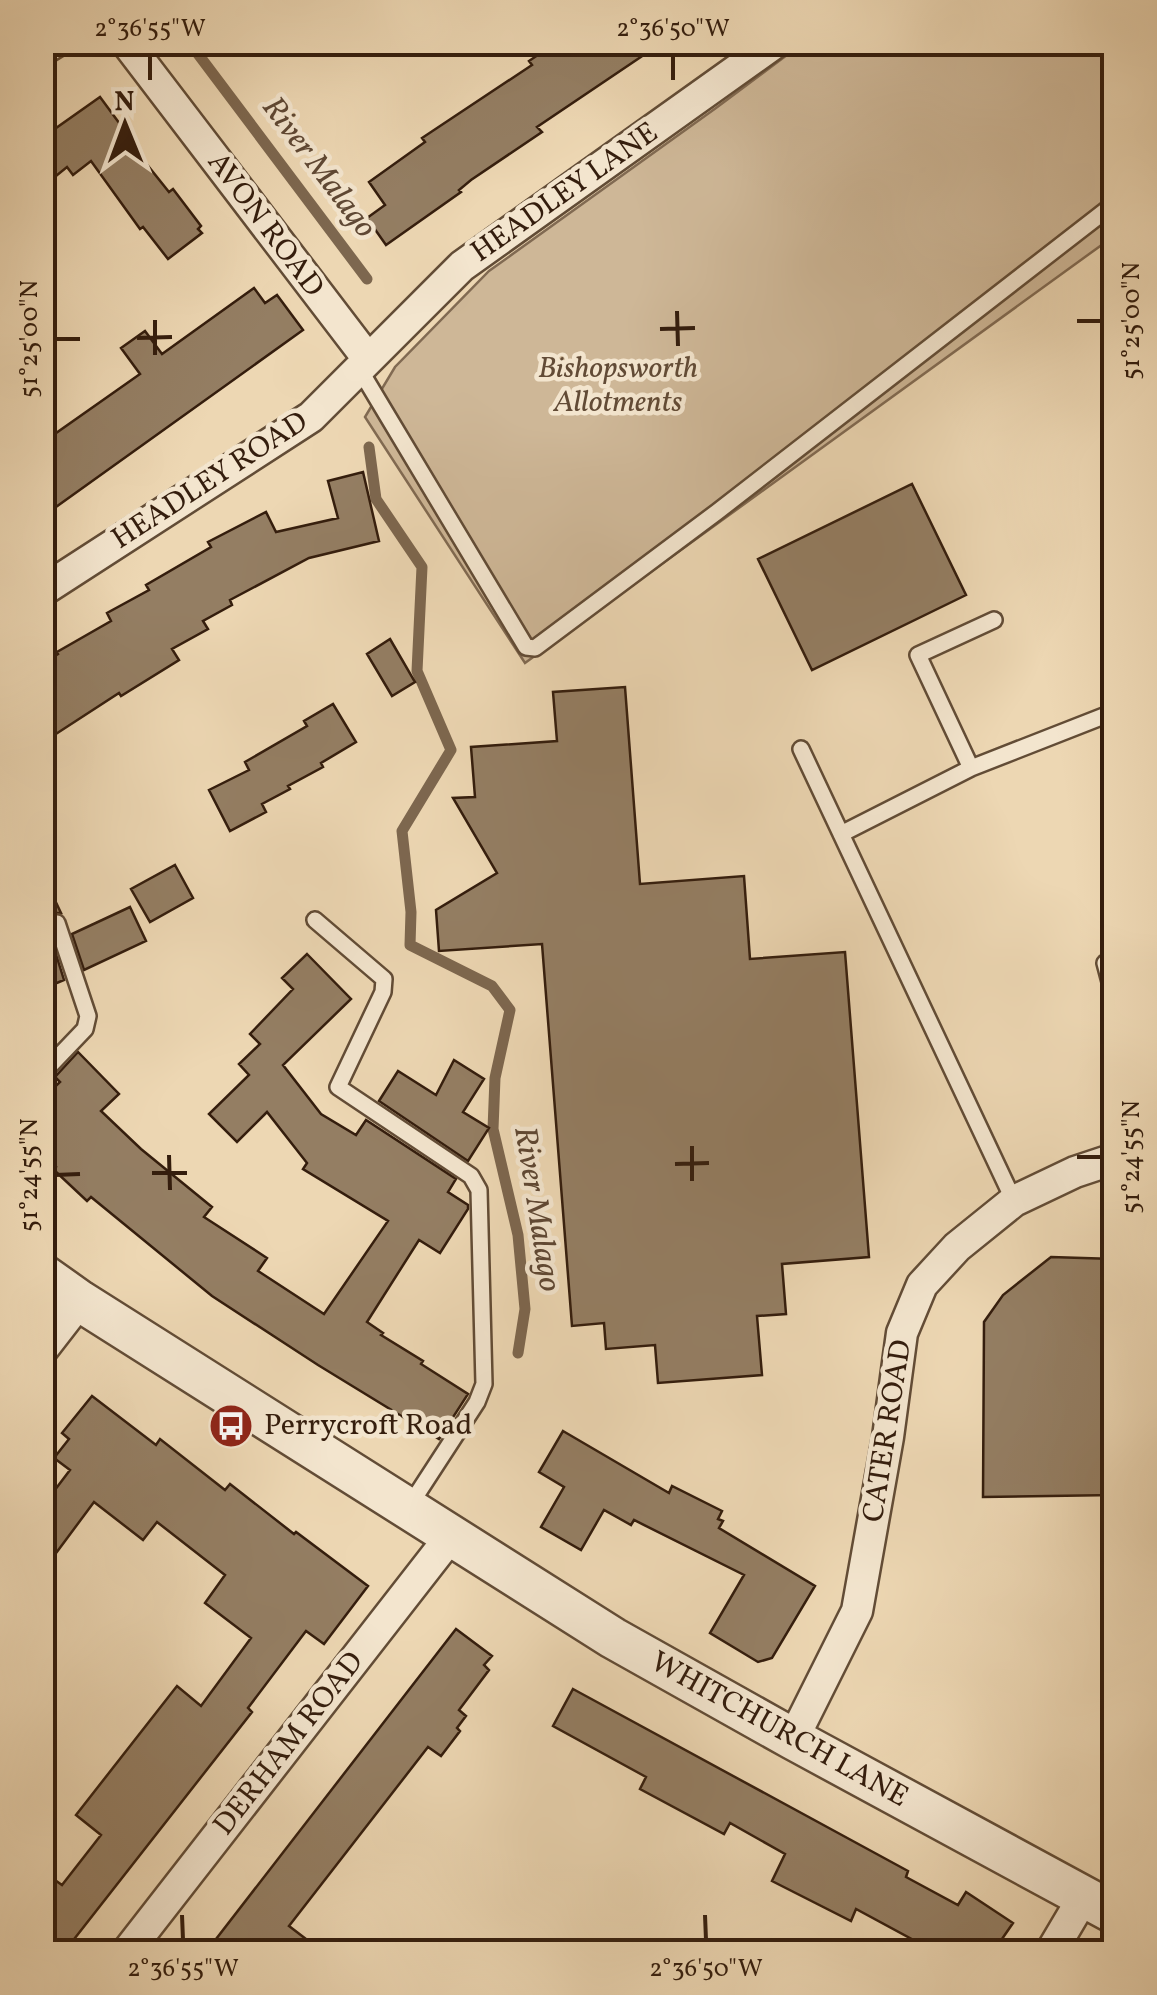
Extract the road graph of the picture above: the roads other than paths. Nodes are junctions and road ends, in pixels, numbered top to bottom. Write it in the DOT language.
graph roads {
  1 [pos="55,42"];
  2 [pos="126,42"];
  3 [pos="776,42"];
  4 [pos="42,50"];
  5 [pos="1114,204"];
  6 [pos="364,365"];
  7 [pos="42,591"];
  8 [pos="994,620"];
  9 [pos="1114,712"];
  10 [pos="800,749"];
  11 [pos="971,768"];
  12 [pos="841,834"];
  13 [pos="315,920"];
  14 [pos="58,922"];
  15 [pos="1105,963"];
  16 [pos="1114,998"];
  17 [pos="42,1074"];
  18 [pos="1114,1159"];
  19 [pos="1014,1201"];
  20 [pos="42,1274"];
  21 [pos="80,1301"];
  22 [pos="42,1350"];
  23 [pos="408,1508"];
  24 [pos="451,1536"];
  25 [pos="793,1739"];
  26 [pos="1098,1905"];
  27 [pos="127,1952"];
  28 [pos="1050,1952"];
  1 -- 4 [label="street"];
  2 -- 6 [label="street, AVON ROAD"];
  3 -- 6 [label="street, HEADLEY LANE"];
  5 -- 6 [label="lane"];
  6 -- 7 [label="street, HEADLEY ROAD"];
  8 -- 11 [label="lane"];
  9 -- 11 [label="lane"];
  10 -- 12 [label="lane"];
  11 -- 12 [label="lane"];
  12 -- 19 [label="lane"];
  13 -- 23 [label="lane"];
  14 -- 17 [label="lane"];
  15 -- 16 [label="lane"];
  18 -- 19 [label="street, CATER ROAD"];
  19 -- 25 [label="street, CATER ROAD"];
  20 -- 21 [label="street, WHITCHURCH LANE"];
  21 -- 22 [label="street"];
  21 -- 23 [label="street, WHITCHURCH LANE"];
  23 -- 24 [label="street, WHITCHURCH LANE"];
  24 -- 25 [label="street, WHITCHURCH LANE"];
  24 -- 27 [label="street, DERHAM ROAD"];
  25 -- 26 [label="street, WHITCHURCH LANE"];
  26 -- 28 [label="street"];
}
